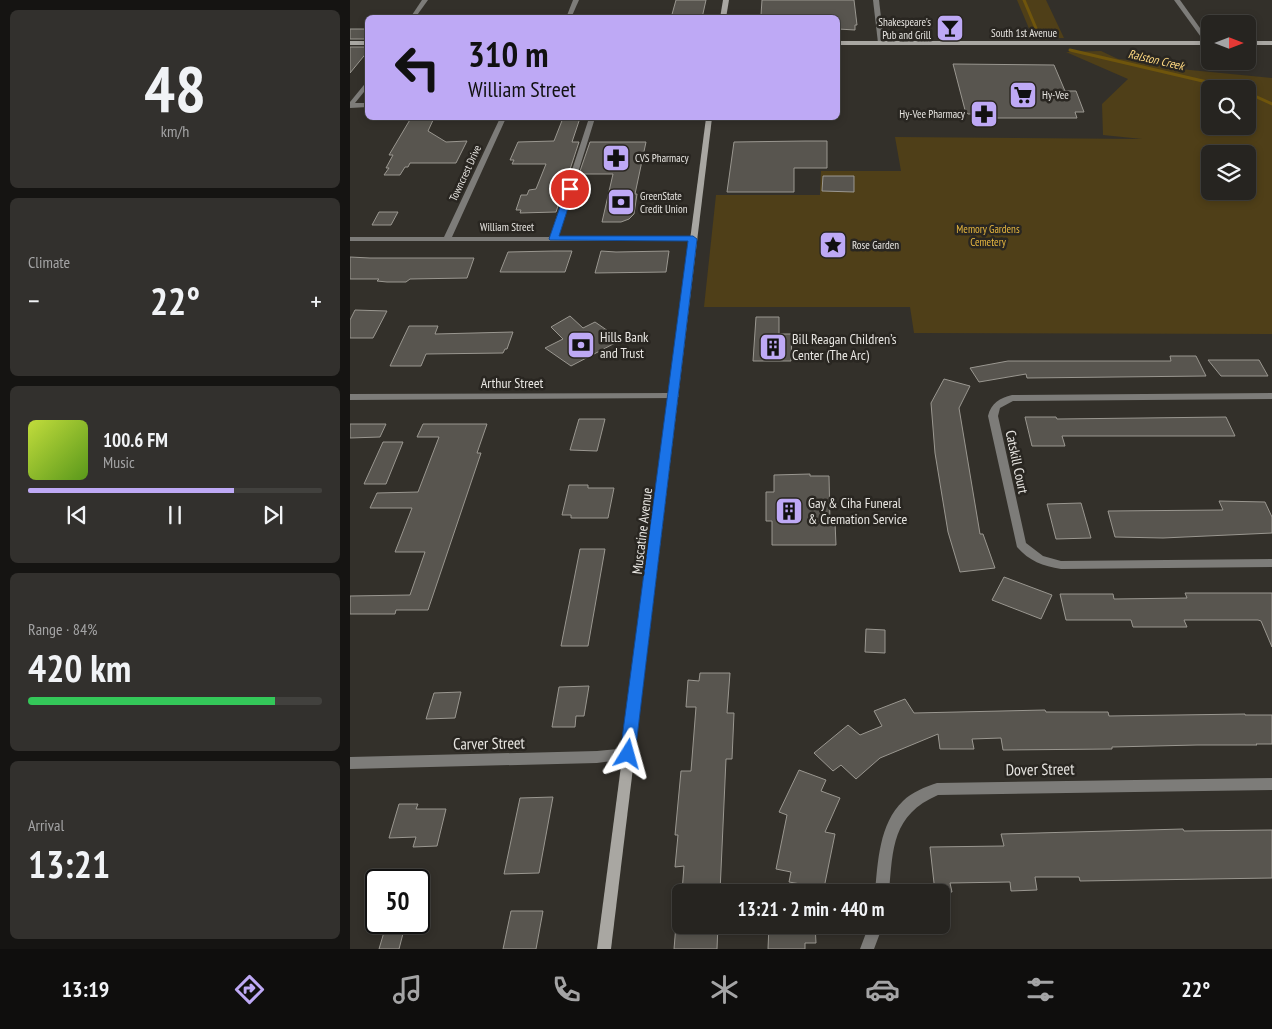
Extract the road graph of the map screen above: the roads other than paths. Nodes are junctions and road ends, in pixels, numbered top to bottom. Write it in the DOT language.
graph roads {
  1 [pos="426,0"];
  2 [pos="576,0"];
  3 [pos="726,0"];
  4 [pos="876,0"];
  5 [pos="1178,0"];
  6 [pos="414,15"];
  7 [pos="569,15"];
  8 [pos="724,15"];
  9 [pos="1201,32"];
  10 [pos="350,43"];
  11 [pos="365,43"];
  12 [pos="840,43"];
  13 [pos="881,43"];
  14 [pos="1201,43"];
  15 [pos="1256,43"];
  16 [pos="1272,43"];
  17 [pos="365,86"];
  18 [pos="350,105"];
  19 [pos="365,105"];
  20 [pos="502,120"];
  21 [pos="591,120"];
  22 [pos="709,120"];
  23 [pos="350,239"];
  24 [pos="447,239"];
  25 [pos="553,239"];
  26 [pos="693,239"];
  27 [pos="674,396"];
  28 [pos="1272,396"];
  29 [pos="350,397"];
  30 [pos="1272,563"];
  31 [pos="628,754"];
  32 [pos="350,763"];
  33 [pos="1272,784"];
  34 [pos="883,884"];
  35 [pos="873,934"];
  36 [pos="604,949"];
  37 [pos="867,949"];
  1 -- 6 [label="street"];
  2 -- 7 [label="street"];
  3 -- 8 [label="main road"];
  4 -- 13 [label="street"];
  5 -- 9 [label="street"];
  10 -- 11 [label="main road"];
  12 -- 13 [label="main road, South 1st Avenue"];
  13 -- 14 [label="main road, South 1st Avenue"];
  15 -- 16 [label="main road"];
  17 -- 18 [label="street"];
  18 -- 19 [label="street"];
  20 -- 24 [label="street, Towncrest Drive"];
  21 -- 25 [label="street"];
  22 -- 26 [label="main road, Muscatine Avenue"];
  23 -- 24 [label="street, William Street"];
  24 -- 25 [label="street, William Street"];
  25 -- 26 [label="street, William Street"];
  26 -- 27 [label="main road, Muscatine Avenue"];
  27 -- 29 [label="street, Arthur Street"];
  27 -- 31 [label="main road, Muscatine Avenue"];
  28 -- 30 [label="street, Catskill Court"];
  31 -- 32 [label="street, Carver Street"];
  31 -- 36 [label="main road, Muscatine Avenue"];
  33 -- 34 [label="street, Dover Street"];
  35 -- 37 [label="street"];
}
